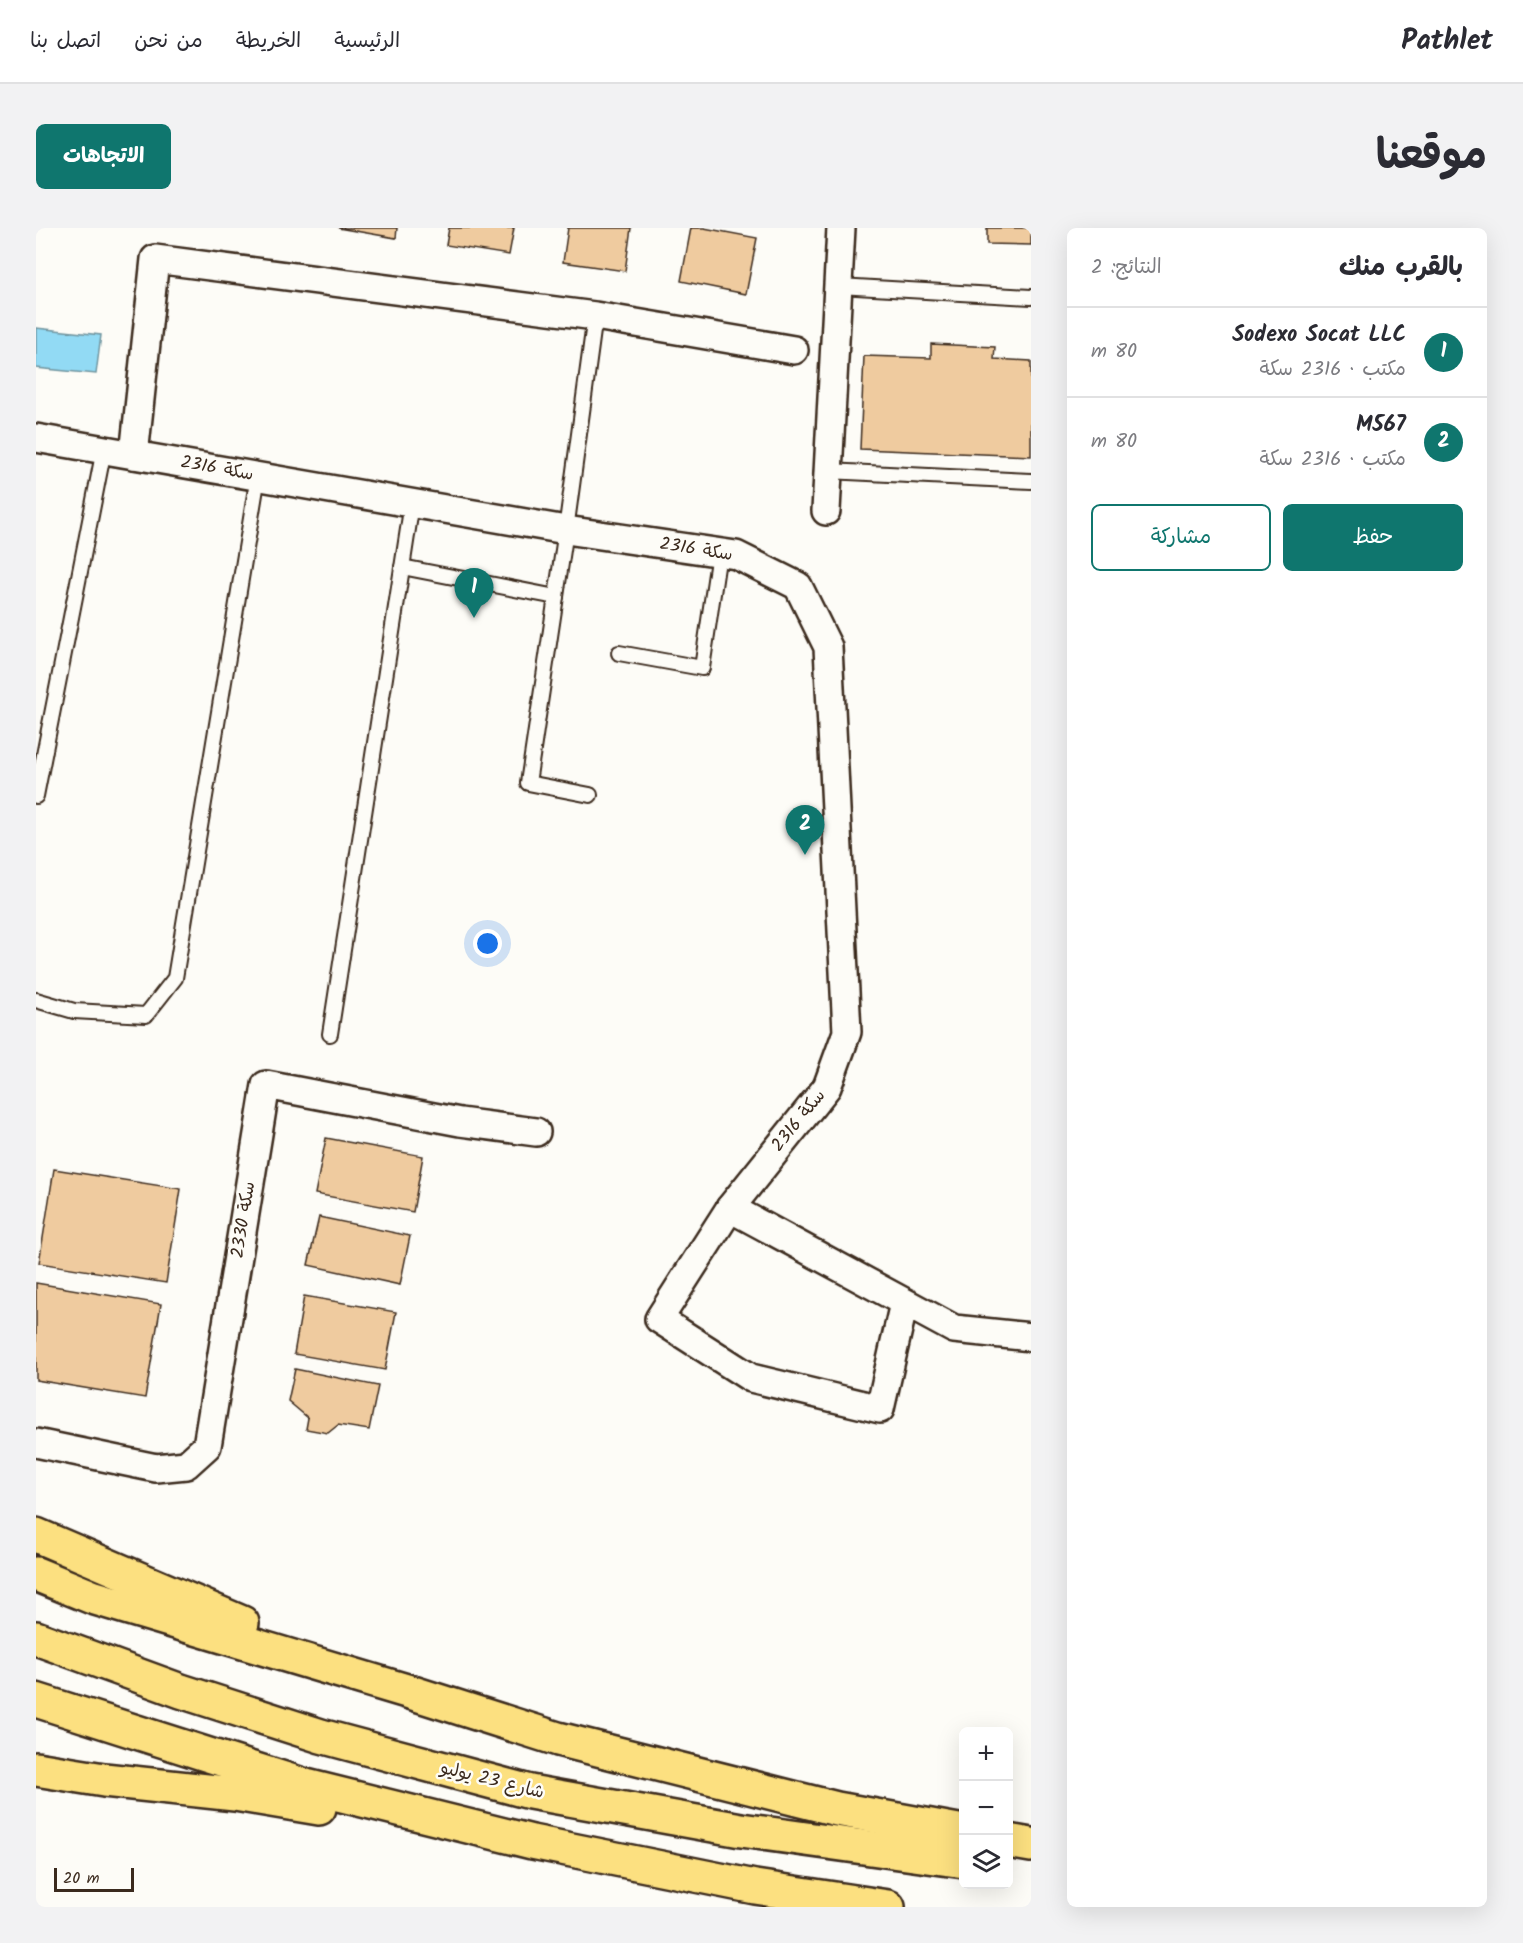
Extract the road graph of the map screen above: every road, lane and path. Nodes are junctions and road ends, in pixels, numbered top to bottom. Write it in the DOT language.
graph roads {
  1 [pos="842,228"];
  2 [pos="839,286"];
  3 [pos="1031,297"];
  4 [pos="595,316"];
  5 [pos="794,350"];
  6 [pos="36,438"];
  7 [pos="104,449"];
  8 [pos="134,455"];
  9 [pos="828,471"];
  10 [pos="258,476"];
  11 [pos="1031,481"];
  12 [pos="412,503"];
  13 [pos="826,512"];
  14 [pos="566,530"];
  15 [pos="719,553"];
  16 [pos="402,567"];
  17 [pos="556,597"];
  18 [pos="619,653"];
  19 [pos="590,795"];
  20 [pos="36,796"];
  21 [pos="36,1000"];
  22 [pos="330,1034"];
  23 [pos="536,1132"];
  24 [pos="730,1208"];
  25 [pos="904,1303"];
  26 [pos="1031,1337"];
  27 [pos="36,1443"];
  28 [pos="36,1535"];
  29 [pos="36,1574"];
  30 [pos="36,1638"];
  31 [pos="410,1692"];
  32 [pos="36,1700"];
  33 [pos="36,1769"];
  34 [pos="959,1831"];
  35 [pos="532,1842"];
  36 [pos="1013,1842"];
  37 [pos="1031,1845"];
  38 [pos="959,1860"];
  39 [pos="1013,1864"];
  40 [pos="1031,1866"];
  41 [pos="888,1907"];
  1 -- 2 [label="street"];
  2 -- 3 [label="lane"];
  2 -- 9 [label="street"];
  4 -- 5 [label="street"];
  4 -- 8 [label="street"];
  4 -- 14 [label="lane"];
  6 -- 7 [label="street, 2316 سكة"];
  7 -- 8 [label="street, 2316 سكة"];
  7 -- 20 [label="lane"];
  8 -- 10 [label="street, 2316 سكة"];
  9 -- 11 [label="lane"];
  9 -- 13 [label="street"];
  10 -- 12 [label="street, 2316 سكة"];
  10 -- 21 [label="lane"];
  12 -- 14 [label="street, 2316 سكة"];
  12 -- 16 [label="lane"];
  14 -- 15 [label="street, 2316 سكة"];
  14 -- 17 [label="lane"];
  15 -- 18 [label="lane"];
  15 -- 24 [label="street, 2316 سكة"];
  16 -- 17 [label="lane"];
  16 -- 22 [label="lane"];
  17 -- 19 [label="lane"];
  23 -- 27 [label="street, سكة 2330"];
  24 -- 25 [label="street"];
  24 -- 25 [label="street, 2316 سكة"];
  25 -- 26 [label="street"];
  28 -- 31 [label="main road"];
  29 -- 31 [label="main road"];
  30 -- 38 [label="main road, شارع 23 يوليو"];
  31 -- 34 [label="main road"];
  32 -- 35 [label="main road"];
  33 -- 35 [label="main road"];
  35 -- 41 [label="main road"];
  36 -- 37 [label="main road"];
  39 -- 40 [label="main road"];
}
